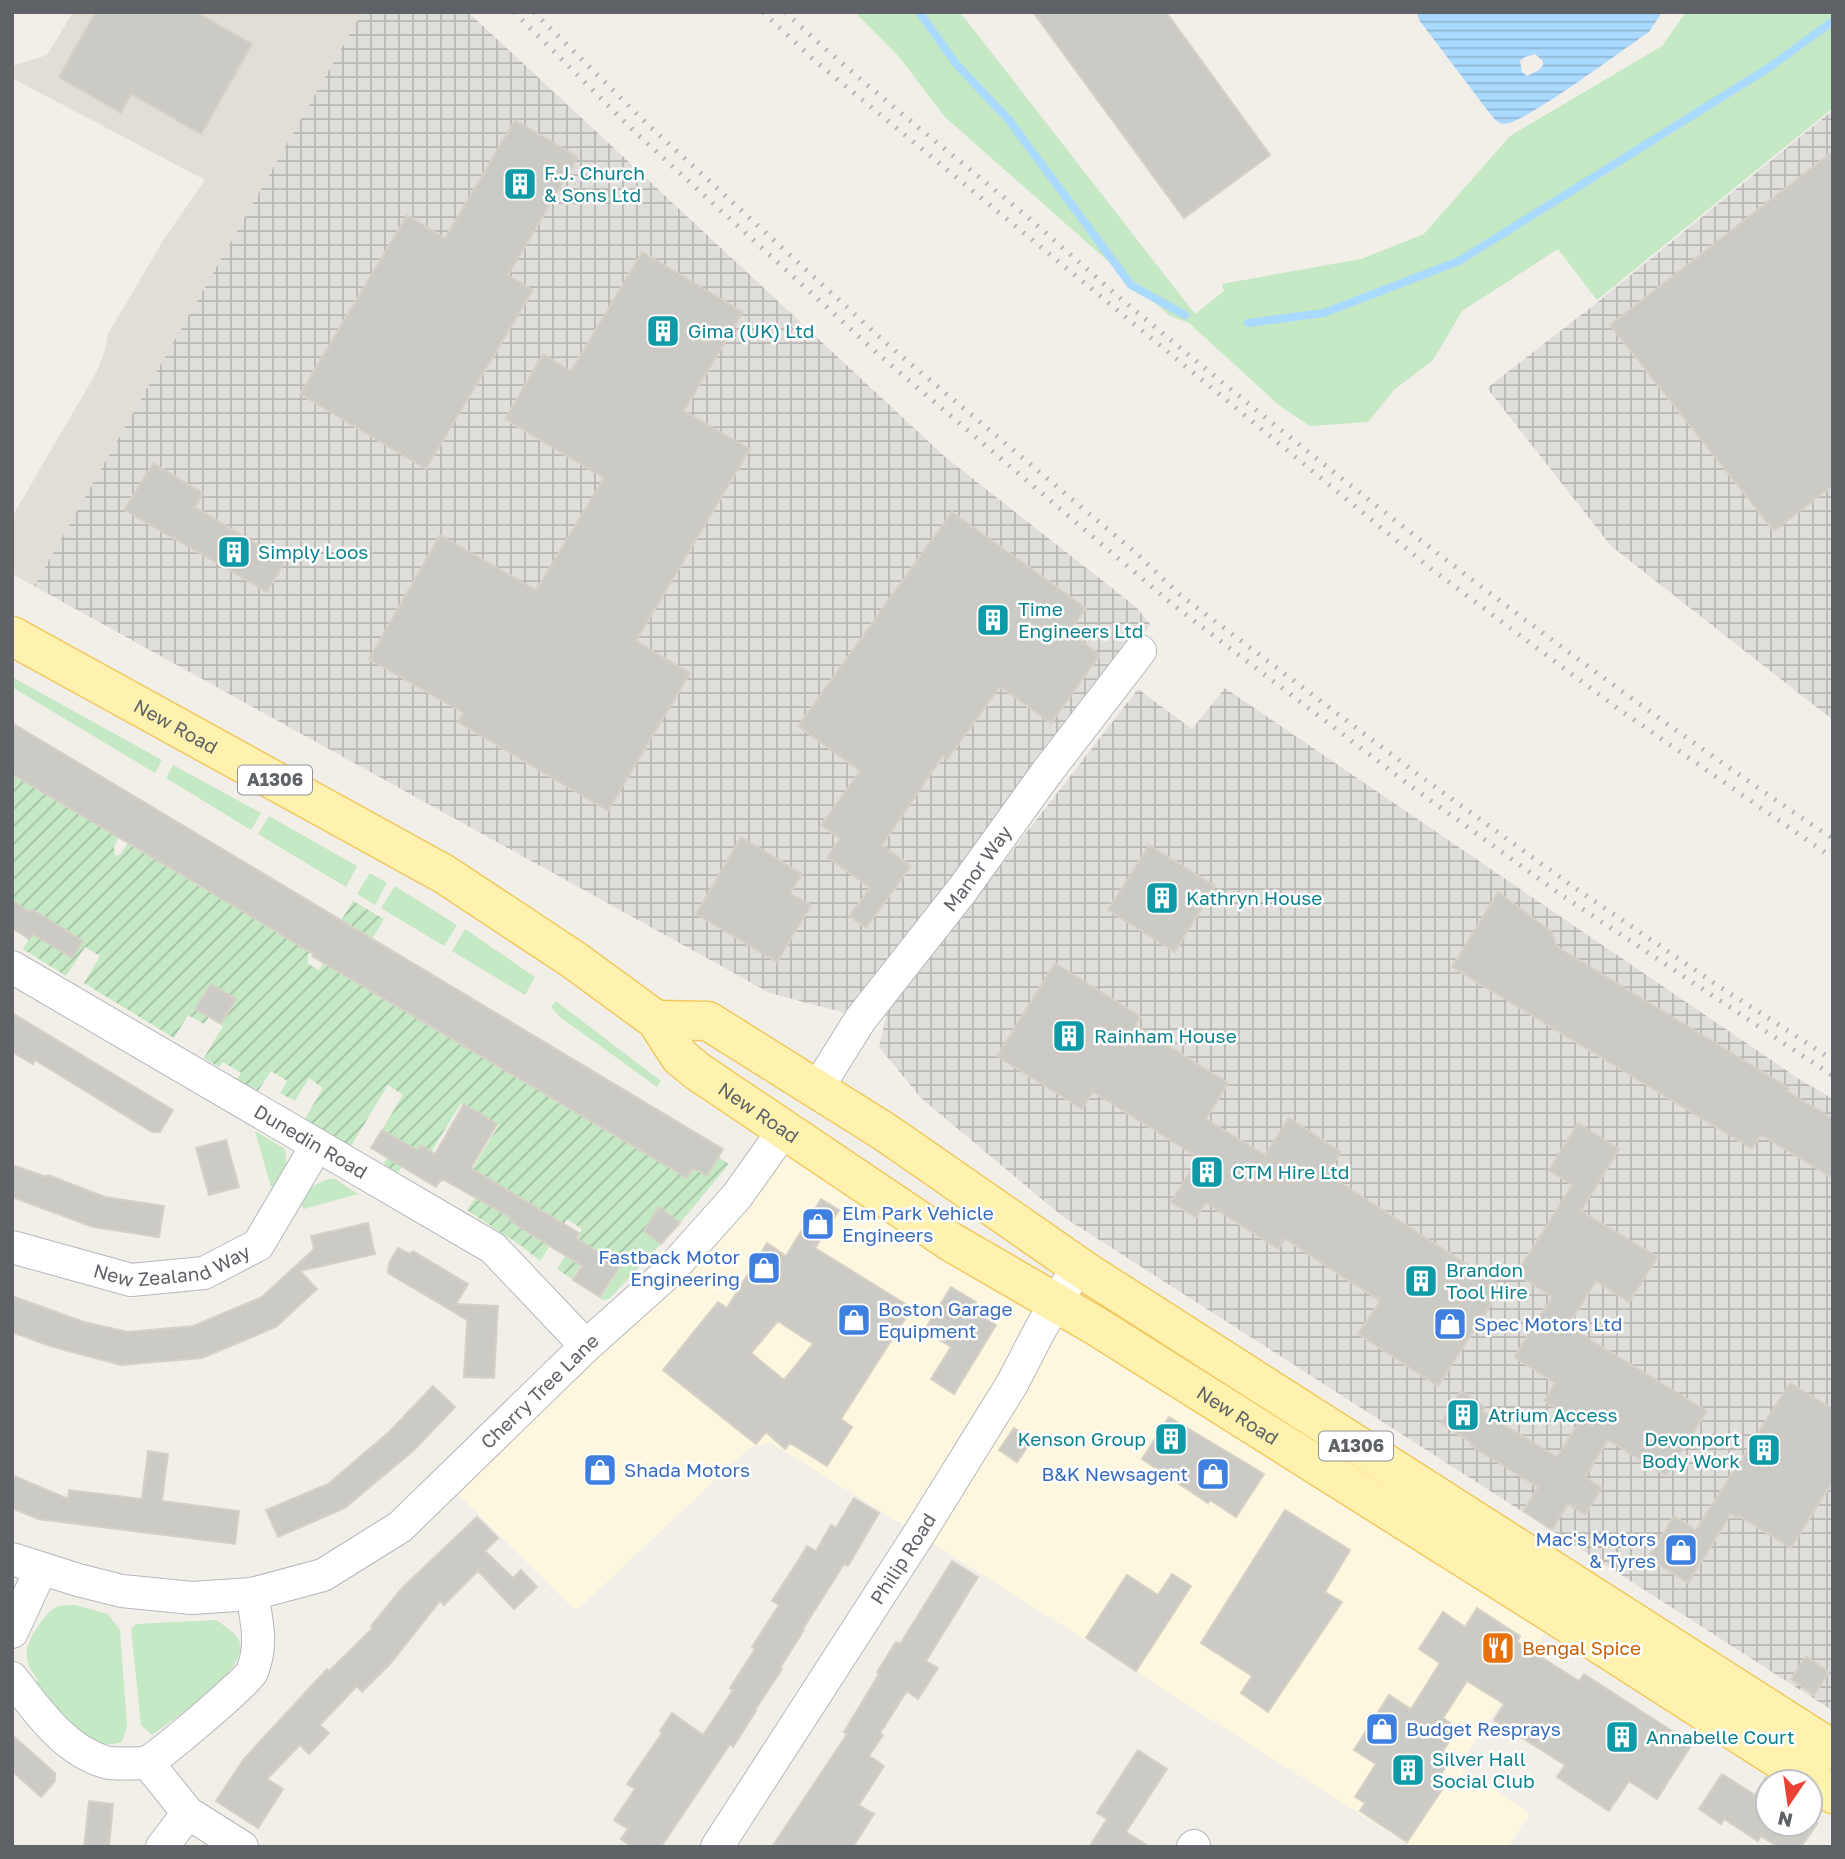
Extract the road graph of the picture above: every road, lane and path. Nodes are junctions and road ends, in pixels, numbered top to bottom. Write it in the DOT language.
graph roads {
  1 [pos="12,636"];
  2 [pos="1140,651"];
  3 [pos="12,967"];
  4 [pos="656,1020"];
  5 [pos="817,1089"];
  6 [pos="784,1130"];
  7 [pos="317,1145"];
  8 [pos="12,1247"];
  9 [pos="1078,1266"];
  10 [pos="1055,1302"];
  11 [pos="586,1346"];
  12 [pos="27,1564"];
  13 [pos="252,1594"];
  14 [pos="12,1632"];
  15 [pos="16,1692"];
  16 [pos="1833,1750"];
  17 [pos="147,1762"];
  18 [pos="1833,1794"];
  19 [pos="188,1813"];
  20 [pos="162,1847"];
  21 [pos="242,1847"];
  22 [pos="717,1847"];
  1 -- 4 [label="main road, New Road / A1306"];
  2 -- 5 [label="street, Manor Way"];
  3 -- 7 [label="street, Dunedin Road"];
  4 -- 5 [label="main road, New Road / A1306"];
  4 -- 6 [label="main road, New Road / A1306"];
  5 -- 6 [label="main road"];
  5 -- 9 [label="main road, New Road / A1306"];
  6 -- 10 [label="main road, New Road / A1306"];
  6 -- 11 [label="street, Cherry Tree Lane"];
  7 -- 8 [label="street, New Zealand Way"];
  7 -- 11 [label="street, Dunedin Road"];
  9 -- 10 [label="street, Philip Road"];
  9 -- 16 [label="main road, New Road / A1306"];
  10 -- 18 [label="main road, New Road / A1306"];
  10 -- 22 [label="street, Philip Road"];
  11 -- 13 [label="street, Cherry Tree Lane"];
  12 -- 13 [label="street, Cherry Tree Lane"];
  12 -- 14 [label="street, Cherry Tree Lane"];
  13 -- 17 [label="street"];
  15 -- 17 [label="street"];
  17 -- 19 [label="street"];
  19 -- 20 [label="street"];
  19 -- 21 [label="street"];
}
